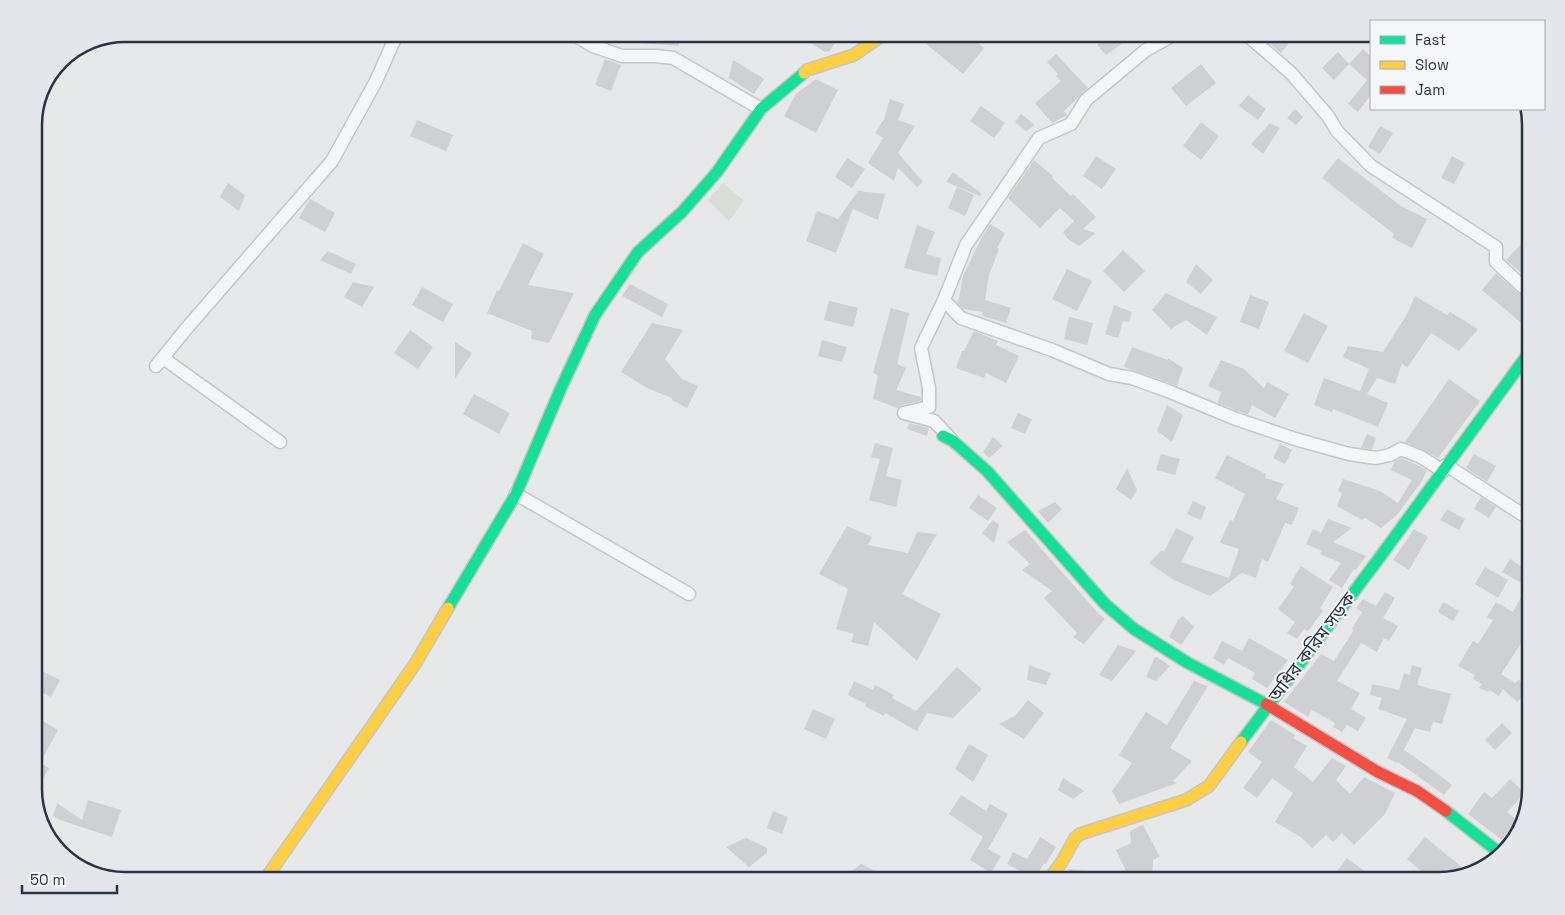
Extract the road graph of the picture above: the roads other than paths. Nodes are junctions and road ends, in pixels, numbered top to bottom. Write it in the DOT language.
graph roads {
  1 [pos="393,42"];
  2 [pos="586,42"];
  3 [pos="873,42"];
  4 [pos="1160,42"];
  5 [pos="1255,42"];
  6 [pos="761,109"];
  7 [pos="1522,286"];
  8 [pos="944,300"];
  9 [pos="1522,367"];
  10 [pos="948,438"];
  11 [pos="280,442"];
  12 [pos="1445,468"];
  13 [pos="516,494"];
  14 [pos="1522,515"];
  15 [pos="689,594"];
  16 [pos="1268,705"];
  17 [pos="1496,850"];
  18 [pos="270,872"];
  19 [pos="1055,872"];
  1 -- 11 [label="street"];
  2 -- 6 [label="street"];
  3 -- 6 [label="street"];
  4 -- 8 [label="street"];
  5 -- 7 [label="street"];
  6 -- 13 [label="street"];
  8 -- 10 [label="street"];
  8 -- 12 [label="street"];
  9 -- 12 [label="street, অধির করিম সড়ক"];
  10 -- 16 [label="street"];
  12 -- 14 [label="street"];
  12 -- 16 [label="street, অধির করিম সড়ক"];
  13 -- 15 [label="street"];
  13 -- 18 [label="street"];
  16 -- 17 [label="street"];
  16 -- 19 [label="street, অধির করিম সড়ক"];
}
